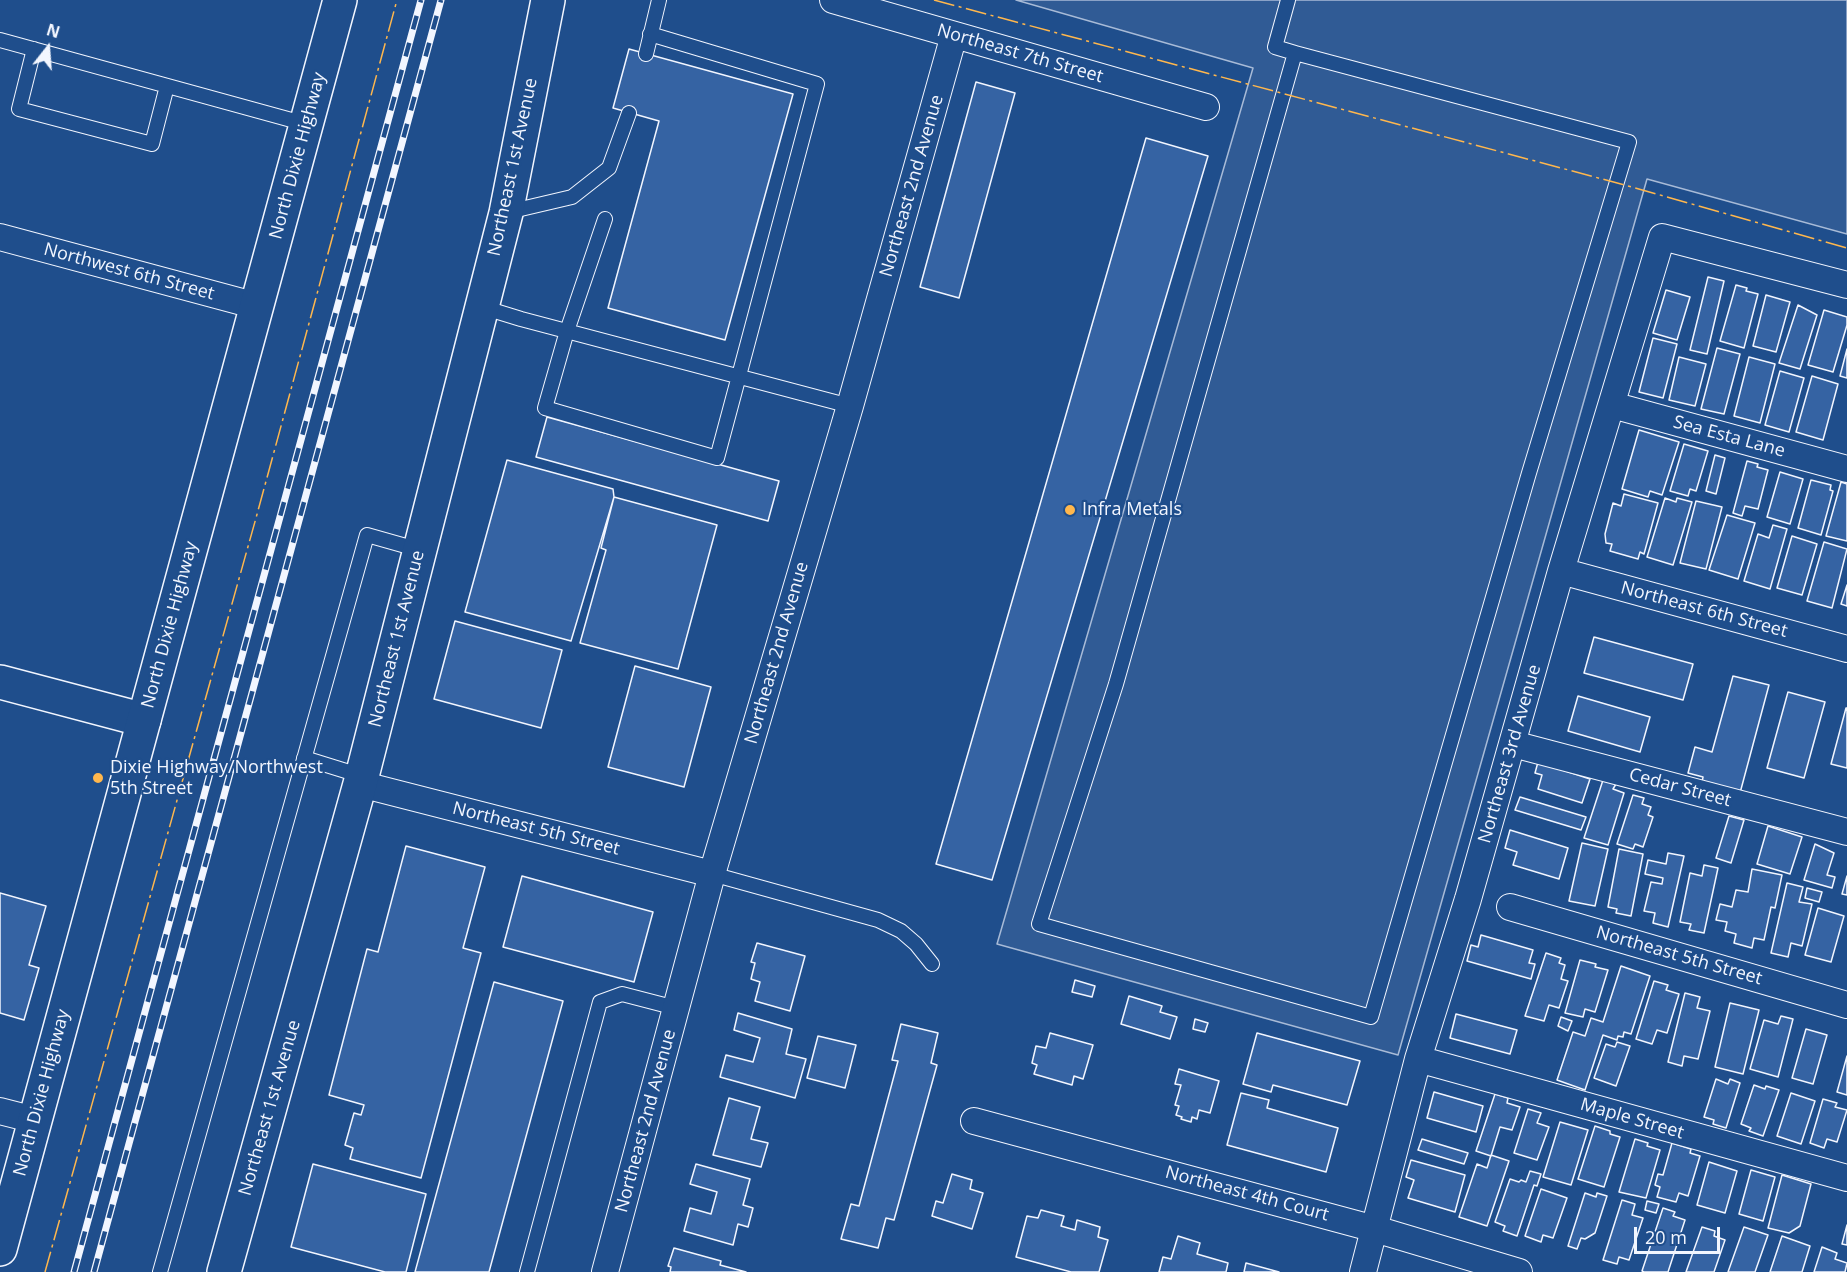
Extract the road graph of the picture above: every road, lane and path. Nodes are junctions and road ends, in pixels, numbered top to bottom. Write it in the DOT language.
graph roads {
  1 [pos="340,0"];
  2 [pos="549,0"];
  3 [pos="659,0"];
  4 [pos="833,0"];
  5 [pos="1288,0"];
  6 [pos="650,34"];
  7 [pos="954,35"];
  8 [pos="0,40"];
  9 [pos="34,50"];
  10 [pos="1295,53"];
  11 [pos="646,54"];
  12 [pos="167,86"];
  13 [pos="1206,107"];
  14 [pos="629,112"];
  15 [pos="306,124"];
  16 [pos="506,213"];
  17 [pos="605,219"];
  18 [pos="0,237"];
  19 [pos="1847,285"];
  20 [pos="257,306"];
  21 [pos="482,307"];
  22 [pos="567,331"];
  23 [pos="739,378"];
  24 [pos="1612,405"];
  25 [pos="850,406"];
  26 [pos="1847,469"];
  27 [pos="420,550"];
  28 [pos="1562,571"];
  29 [pos="1847,649"];
  30 [pos="0,682"];
  31 [pos="144,720"];
  32 [pos="1513,744"];
  33 [pos="304,758"];
  34 [pos="361,780"];
  35 [pos="1847,832"];
  36 [pos="712,874"];
  37 [pos="1510,907"];
  38 [pos="932,964"];
  39 [pos="1847,1005"];
  40 [pos="676,1008"];
  41 [pos="1418,1059"];
  42 [pos="0,1111"];
  43 [pos="35,1120"];
  44 [pos="974,1121"];
  45 [pos="1847,1178"];
  46 [pos="1375,1229"];
  47 [pos="0,1249"];
  48 [pos="160,1272"];
  49 [pos="224,1272"];
  50 [pos="527,1272"];
  51 [pos="605,1272"];
  52 [pos="1363,1272"];
  53 [pos="1519,1272"];
  1 -- 15 [label="main road, North Dixie Highway"];
  2 -- 16 [label="main road, Northeast 1st Avenue"];
  3 -- 6 [label="lane"];
  4 -- 7 [label="street, Northeast 7th Street"];
  5 -- 10 [label="lane"];
  6 -- 11 [label="lane"];
  6 -- 23 [label="lane"];
  7 -- 13 [label="street, Northeast 7th Street"];
  7 -- 25 [label="street, Northeast 2nd Avenue"];
  8 -- 9 [label="lane"];
  9 -- 12 [label="lane"];
  9 -- 12 [label="lane"];
  10 -- 10 [label="lane"];
  12 -- 15 [label="lane"];
  14 -- 16 [label="lane"];
  15 -- 20 [label="main road, North Dixie Highway"];
  16 -- 21 [label="main road, Northeast 1st Avenue"];
  17 -- 22 [label="lane"];
  18 -- 20 [label="street, Northwest 6th Street"];
  19 -- 24 [label="street, Northeast 3rd Avenue"];
  20 -- 31 [label="main road, North Dixie Highway"];
  21 -- 22 [label="lane"];
  21 -- 27 [label="main road, Northeast 1st Avenue"];
  22 -- 23 [label="lane"];
  22 -- 23 [label="lane"];
  23 -- 25 [label="lane"];
  24 -- 26 [label="street, Sea Esta Lane"];
  24 -- 28 [label="street, Northeast 3rd Avenue"];
  25 -- 36 [label="street, Northeast 2nd Avenue"];
  27 -- 33 [label="lane"];
  27 -- 34 [label="main road, Northeast 1st Avenue"];
  28 -- 29 [label="street, Northeast 6th Street"];
  28 -- 32 [label="street, Northeast 3rd Avenue"];
  30 -- 31 [label="main road"];
  31 -- 43 [label="main road, North Dixie Highway"];
  32 -- 35 [label="street, Cedar Street"];
  32 -- 41 [label="street, Northeast 3rd Avenue"];
  33 -- 34 [label="lane"];
  33 -- 48 [label="lane"];
  34 -- 36 [label="street, Northeast 5th Street"];
  34 -- 49 [label="main road, Northeast 1st Avenue"];
  36 -- 38 [label="lane"];
  36 -- 40 [label="street, Northeast 2nd Avenue"];
  37 -- 39 [label="street, Northeast 5th Street"];
  40 -- 50 [label="lane"];
  40 -- 51 [label="street, Northeast 2nd Avenue"];
  41 -- 45 [label="street, Maple Street"];
  41 -- 46 [label="street, Northeast 3rd Avenue"];
  42 -- 43 [label="street"];
  43 -- 47 [label="main road, North Dixie Highway"];
  44 -- 46 [label="street, Northeast 4th Court"];
  46 -- 52 [label="street, Northeast 3rd Avenue"];
  46 -- 53 [label="street, Northeast 4th Court"];
}
